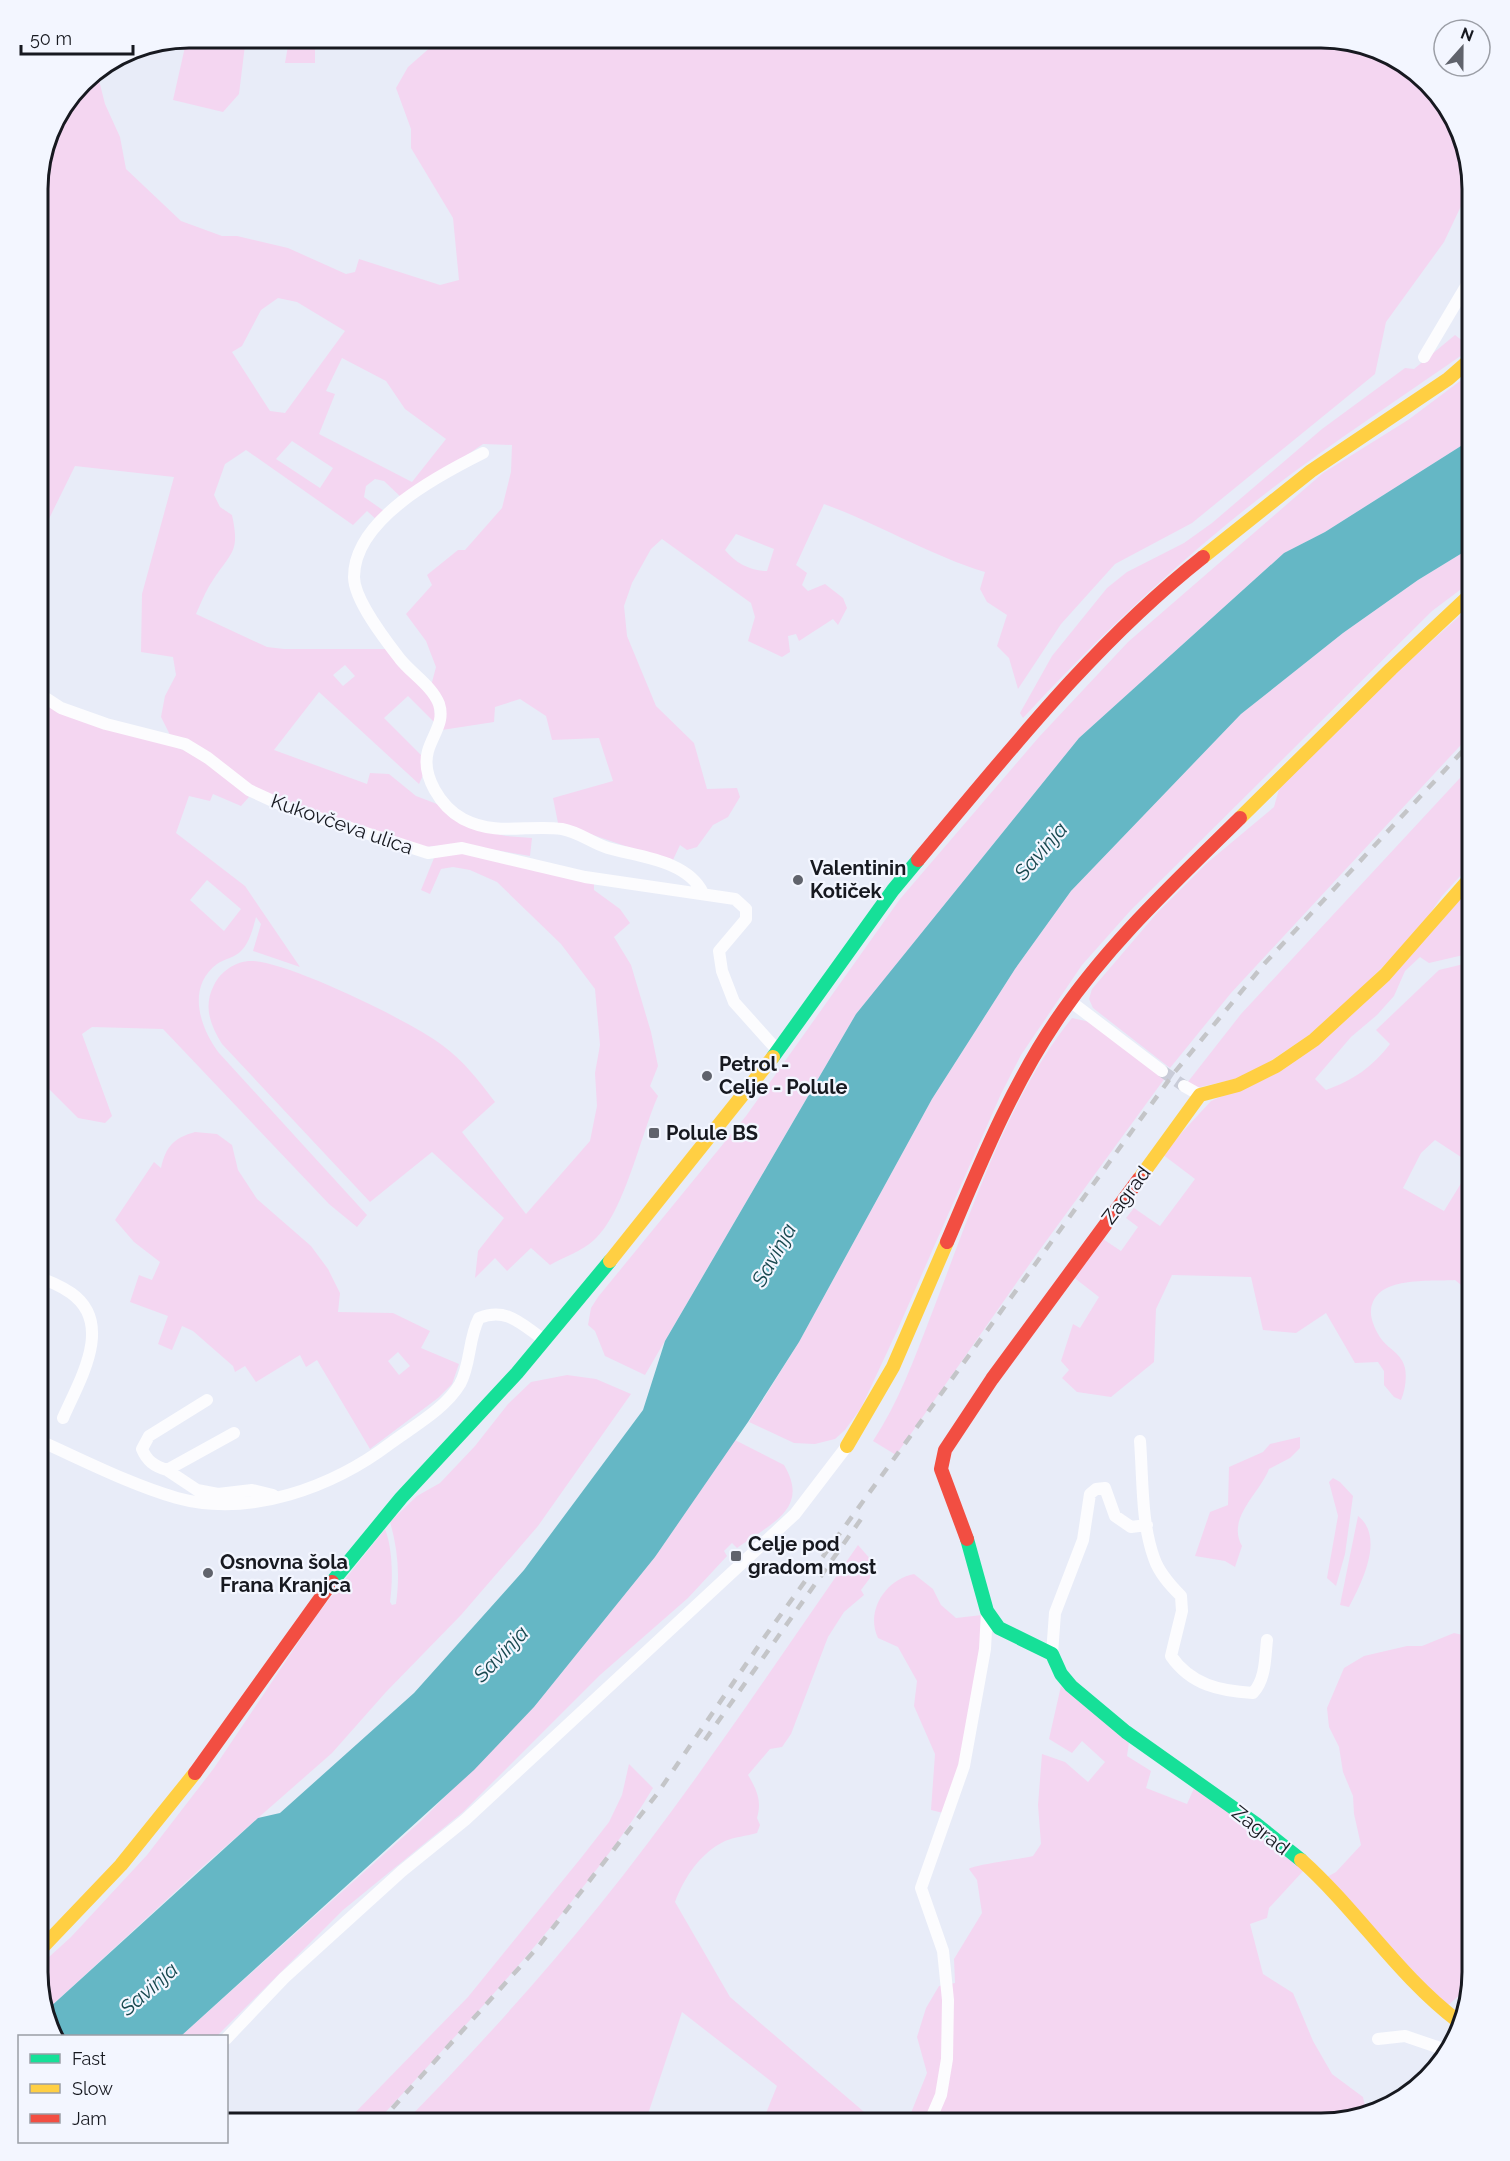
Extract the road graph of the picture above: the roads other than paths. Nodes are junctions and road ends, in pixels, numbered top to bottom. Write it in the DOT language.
graph roads {
  1 [pos="1462,294"];
  2 [pos="1424,357"];
  3 [pos="1462,367"];
  4 [pos="483,453"];
  5 [pos="1462,602"];
  6 [pos="48,700"];
  7 [pos="1462,889"];
  8 [pos="703,893"];
  9 [pos="1070,1001"];
  10 [pos="778,1051"];
  11 [pos="1162,1071"];
  12 [pos="1184,1086"];
  13 [pos="1200,1095"];
  14 [pos="48,1280"];
  15 [pos="543,1339"];
  16 [pos="207,1400"];
  17 [pos="63,1418"];
  18 [pos="234,1433"];
  19 [pos="1140,1441"];
  20 [pos="48,1444"];
  21 [pos="847,1446"];
  22 [pos="167,1470"];
  23 [pos="280,1496"];
  24 [pos="1147,1525"];
  25 [pos="987,1611"];
  26 [pos="1267,1640"];
  27 [pos="1052,1653"];
  28 [pos="48,1939"];
  29 [pos="1454,2018"];
  30 [pos="228,2036"];
  31 [pos="1378,2039"];
  32 [pos="1439,2048"];
  33 [pos="933,2113"];
  1 -- 2 [label="street"];
  3 -- 10 [label="street"];
  4 -- 8 [label="street"];
  5 -- 9 [label="street"];
  6 -- 8 [label="street, Kukovčeva ulica"];
  7 -- 13 [label="street"];
  8 -- 10 [label="street, Kukovčeva ulica"];
  9 -- 11 [label="street"];
  9 -- 21 [label="street"];
  10 -- 15 [label="street"];
  12 -- 13 [label="street"];
  13 -- 25 [label="street, Zagrad"];
  14 -- 17 [label="street"];
  15 -- 23 [label="street"];
  15 -- 28 [label="street"];
  16 -- 22 [label="street"];
  18 -- 22 [label="street"];
  19 -- 24 [label="street"];
  20 -- 23 [label="street"];
  21 -- 30 [label="street"];
  22 -- 23 [label="street"];
  24 -- 26 [label="street"];
  24 -- 27 [label="street"];
  25 -- 27 [label="street, Zagrad"];
  25 -- 33 [label="street, Zagrad"];
  27 -- 29 [label="street, Zagrad"];
  31 -- 32 [label="street"];
}
